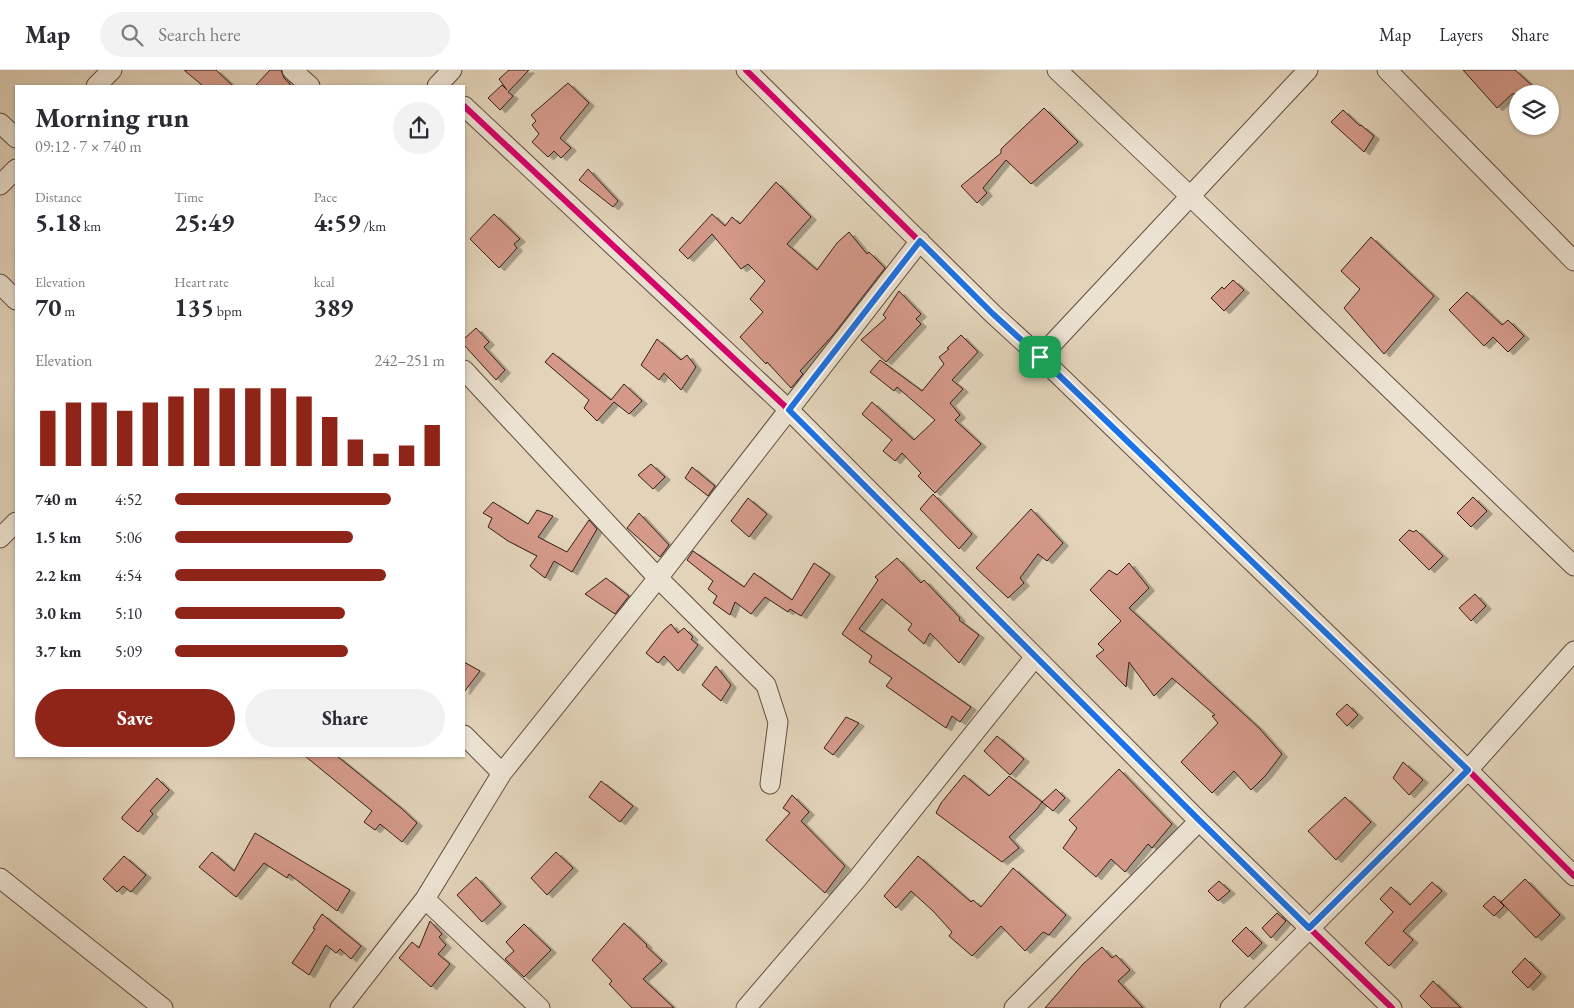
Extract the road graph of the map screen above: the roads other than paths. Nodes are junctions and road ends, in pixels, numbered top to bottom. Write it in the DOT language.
graph roads {
  1 [pos="292,70"];
  2 [pos="746,70"];
  3 [pos="1057,70"];
  4 [pos="1308,70"];
  5 [pos="1387,70"];
  6 [pos="309,85"];
  7 [pos="465,107"];
  8 [pos="0,123"];
  9 [pos="15,137"];
  10 [pos="15,170"];
  11 [pos="0,185"];
  12 [pos="1190,196"];
  13 [pos="920,241"];
  14 [pos="1574,261"];
  15 [pos="0,284"];
  16 [pos="15,299"];
  17 [pos="1040,357"];
  18 [pos="465,371"];
  19 [pos="789,410"];
  20 [pos="15,523"];
  21 [pos="0,538"];
  22 [pos="1574,566"];
  23 [pos="658,578"];
  24 [pos="1574,651"];
  25 [pos="1035,657"];
  26 [pos="465,736"];
  27 [pos="1468,770"];
  28 [pos="502,773"];
  29 [pos="770,784"];
  30 [pos="1199,820"];
  31 [pos="1574,876"];
  32 [pos="0,878"];
  33 [pos="425,899"];
  34 [pos="1309,928"];
  35 [pos="163,1008"];
  36 [pos="340,1008"];
  37 [pos="540,1008"];
  38 [pos="746,1008"];
  39 [pos="1014,1008"];
  40 [pos="1230,1008"];
  41 [pos="1392,1008"];
  1 -- 6 [label="street"];
  2 -- 13 [label="street"];
  3 -- 12 [label="street"];
  4 -- 12 [label="street"];
  5 -- 14 [label="street"];
  7 -- 19 [label="street"];
  8 -- 9 [label="street"];
  10 -- 11 [label="street"];
  12 -- 17 [label="street"];
  12 -- 22 [label="street"];
  13 -- 17 [label="street"];
  13 -- 19 [label="street"];
  15 -- 16 [label="street"];
  17 -- 27 [label="street"];
  18 -- 23 [label="street"];
  19 -- 23 [label="street"];
  19 -- 25 [label="street"];
  20 -- 21 [label="street"];
  23 -- 28 [label="street"];
  23 -- 29 [label="street"];
  24 -- 27 [label="street"];
  25 -- 30 [label="street"];
  25 -- 38 [label="street"];
  26 -- 28 [label="street"];
  27 -- 31 [label="street"];
  27 -- 34 [label="street"];
  28 -- 33 [label="street"];
  30 -- 34 [label="street"];
  30 -- 39 [label="street"];
  32 -- 35 [label="street"];
  33 -- 36 [label="street"];
  33 -- 37 [label="street"];
  34 -- 40 [label="street"];
  34 -- 41 [label="street"];
}
